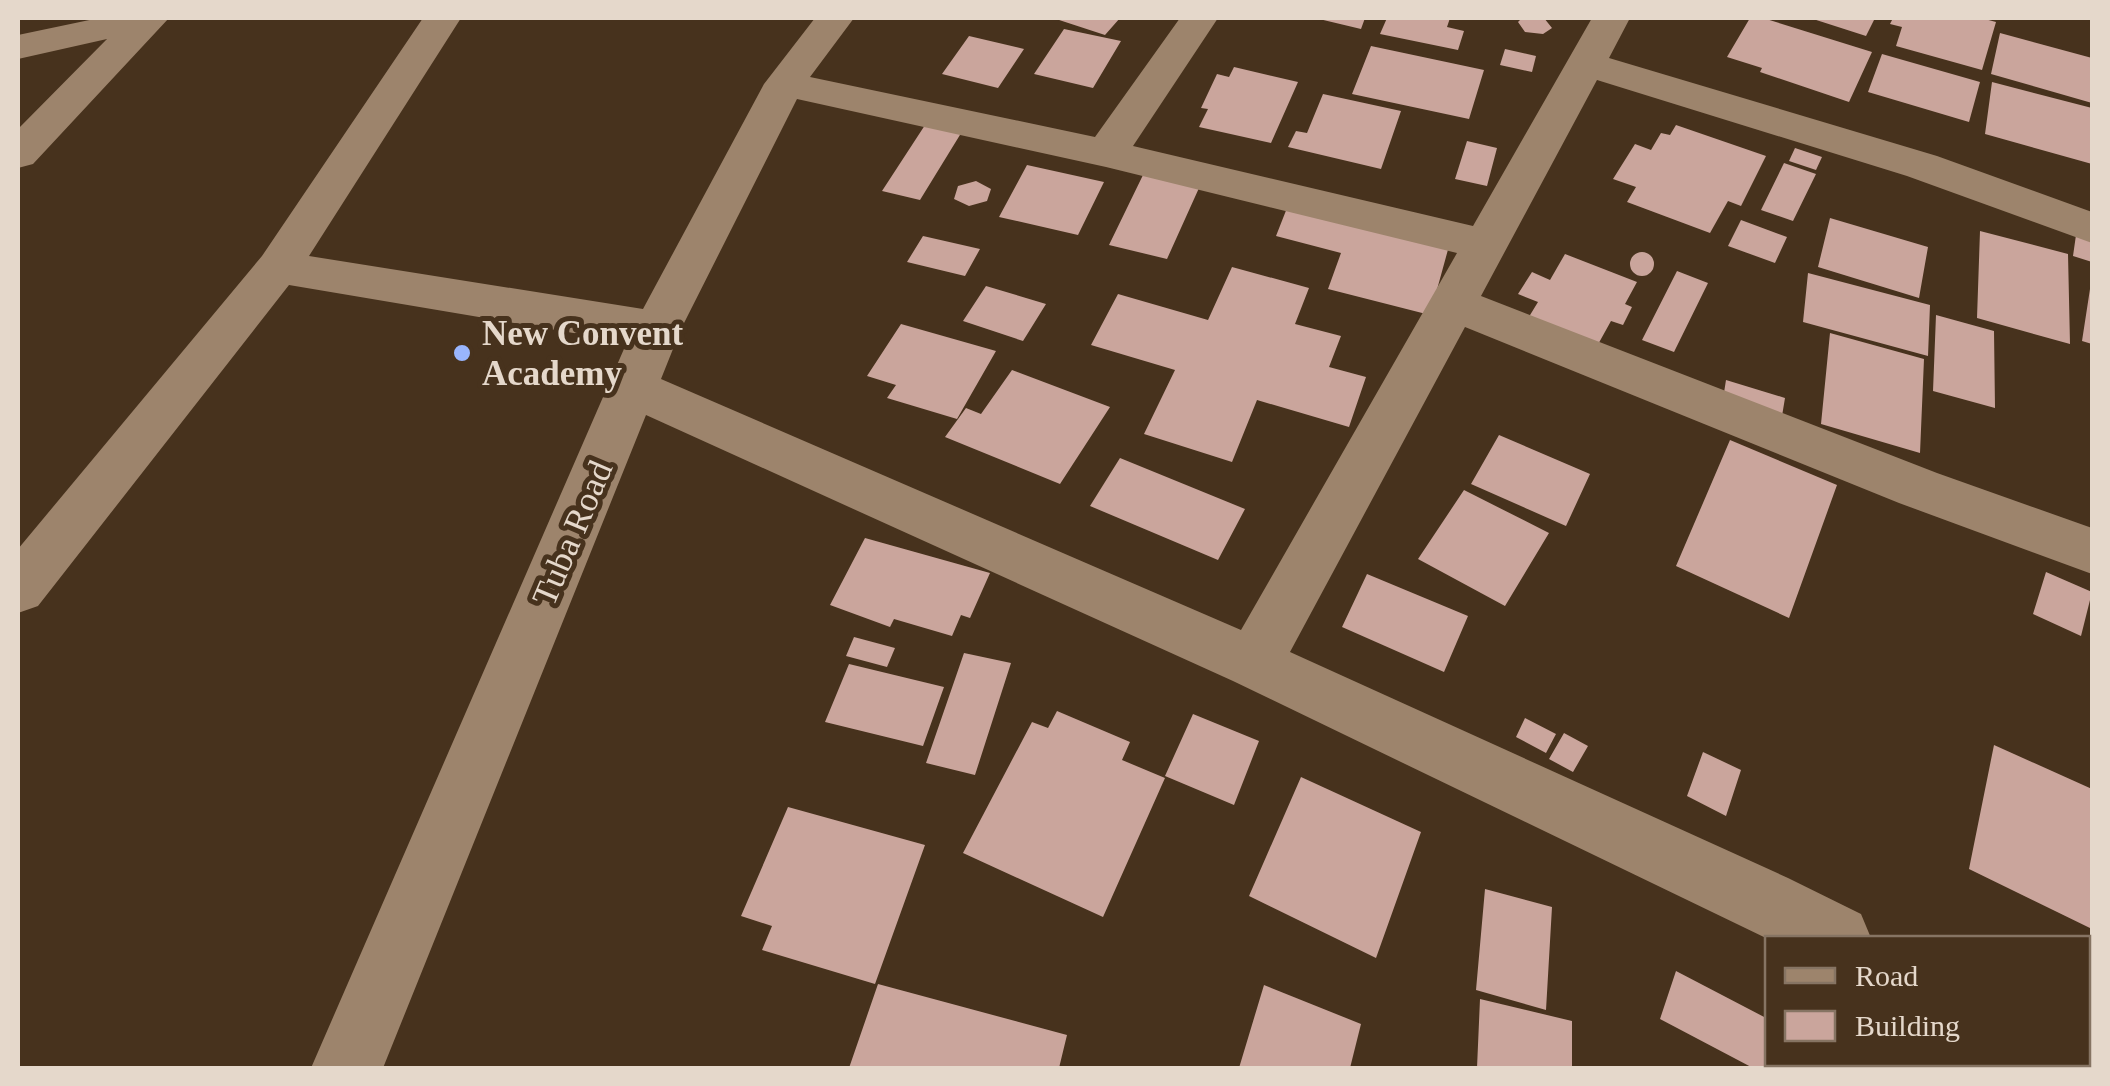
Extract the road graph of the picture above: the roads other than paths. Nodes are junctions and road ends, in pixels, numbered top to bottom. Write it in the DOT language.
graph roads {
  1 [pos="149,18"];
  2 [pos="442,18"];
  3 [pos="835,18"];
  4 [pos="1198,18"];
  5 [pos="1611,18"];
  6 [pos="18,47"];
  7 [pos="1587,64"];
  8 [pos="784,84"];
  9 [pos="18,154"];
  10 [pos="1106,154"];
  11 [pos="2092,228"];
  12 [pos="1482,244"];
  13 [pos="278,268"];
  14 [pos="1453,303"];
  15 [pos="656,329"];
  16 [pos="634,388"];
  17 [pos="2092,552"];
  18 [pos="18,590"];
  19 [pos="1254,663"];
  20 [pos="1833,936"];
  21 [pos="346,1068"];
  1 -- 6 [label="street"];
  1 -- 9 [label="street"];
  2 -- 13 [label="street"];
  3 -- 8 [label="street, Tuba Road"];
  4 -- 10 [label="street"];
  5 -- 7 [label="street"];
  7 -- 11 [label="street"];
  7 -- 12 [label="street"];
  8 -- 10 [label="street"];
  8 -- 15 [label="street, Tuba Road"];
  10 -- 12 [label="street"];
  12 -- 14 [label="street"];
  13 -- 15 [label="street"];
  13 -- 18 [label="street"];
  14 -- 17 [label="street"];
  14 -- 19 [label="street"];
  15 -- 16 [label="street, Tuba Road"];
  16 -- 19 [label="street"];
  16 -- 21 [label="street, Tuba Road"];
  19 -- 20 [label="street"];
}
